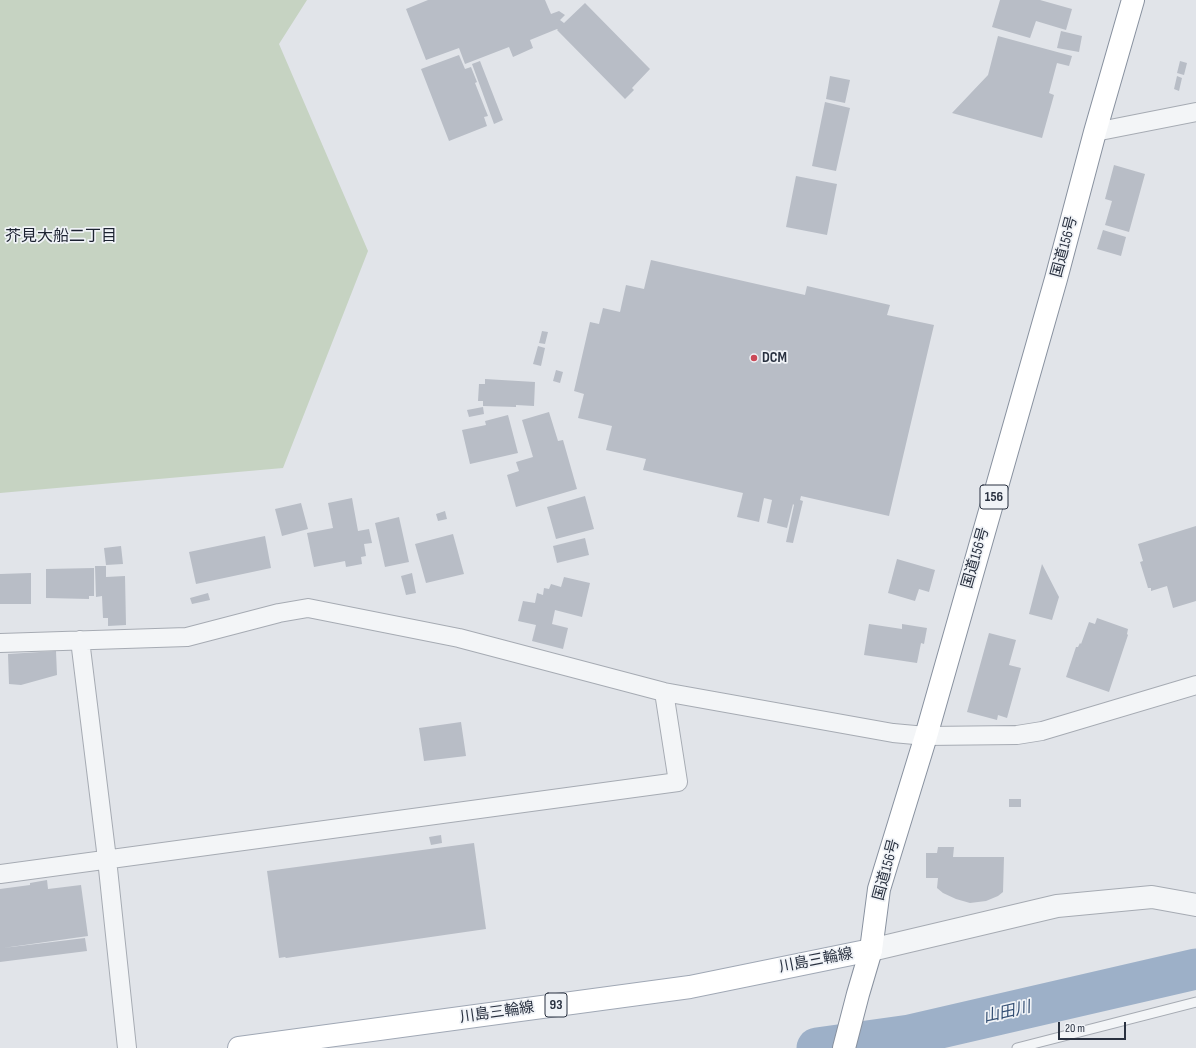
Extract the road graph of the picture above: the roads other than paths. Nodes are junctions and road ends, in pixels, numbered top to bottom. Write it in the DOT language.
graph roads {
  1 [pos="1133,0"];
  2 [pos="1196,112"];
  3 [pos="1095,132"];
  4 [pos="80,640"];
  5 [pos="0,643"];
  6 [pos="1196,685"];
  7 [pos="664,692"];
  8 [pos="926,736"];
  9 [pos="107,859"];
  10 [pos="0,874"];
  11 [pos="1196,905"];
  12 [pos="871,950"];
  13 [pos="1196,1002"];
  14 [pos="128,1048"];
  15 [pos="239,1048"];
  16 [pos="844,1048"];
  17 [pos="1017,1048"];
  1 -- 3 [label="main road, 国道156号 / 156"];
  2 -- 3 [label="street"];
  3 -- 8 [label="main road, 国道156号 / 156"];
  4 -- 5 [label="street"];
  4 -- 7 [label="street"];
  4 -- 9 [label="street"];
  6 -- 8 [label="street"];
  7 -- 8 [label="street"];
  7 -- 9 [label="street"];
  8 -- 12 [label="main road, 国道156号 / 156"];
  9 -- 10 [label="street"];
  9 -- 14 [label="street"];
  11 -- 12 [label="street"];
  12 -- 15 [label="main road, 川島三輪線 / 93"];
  12 -- 16 [label="main road, 国道156号 / 156"];
  13 -- 17 [label="lane"];
}
